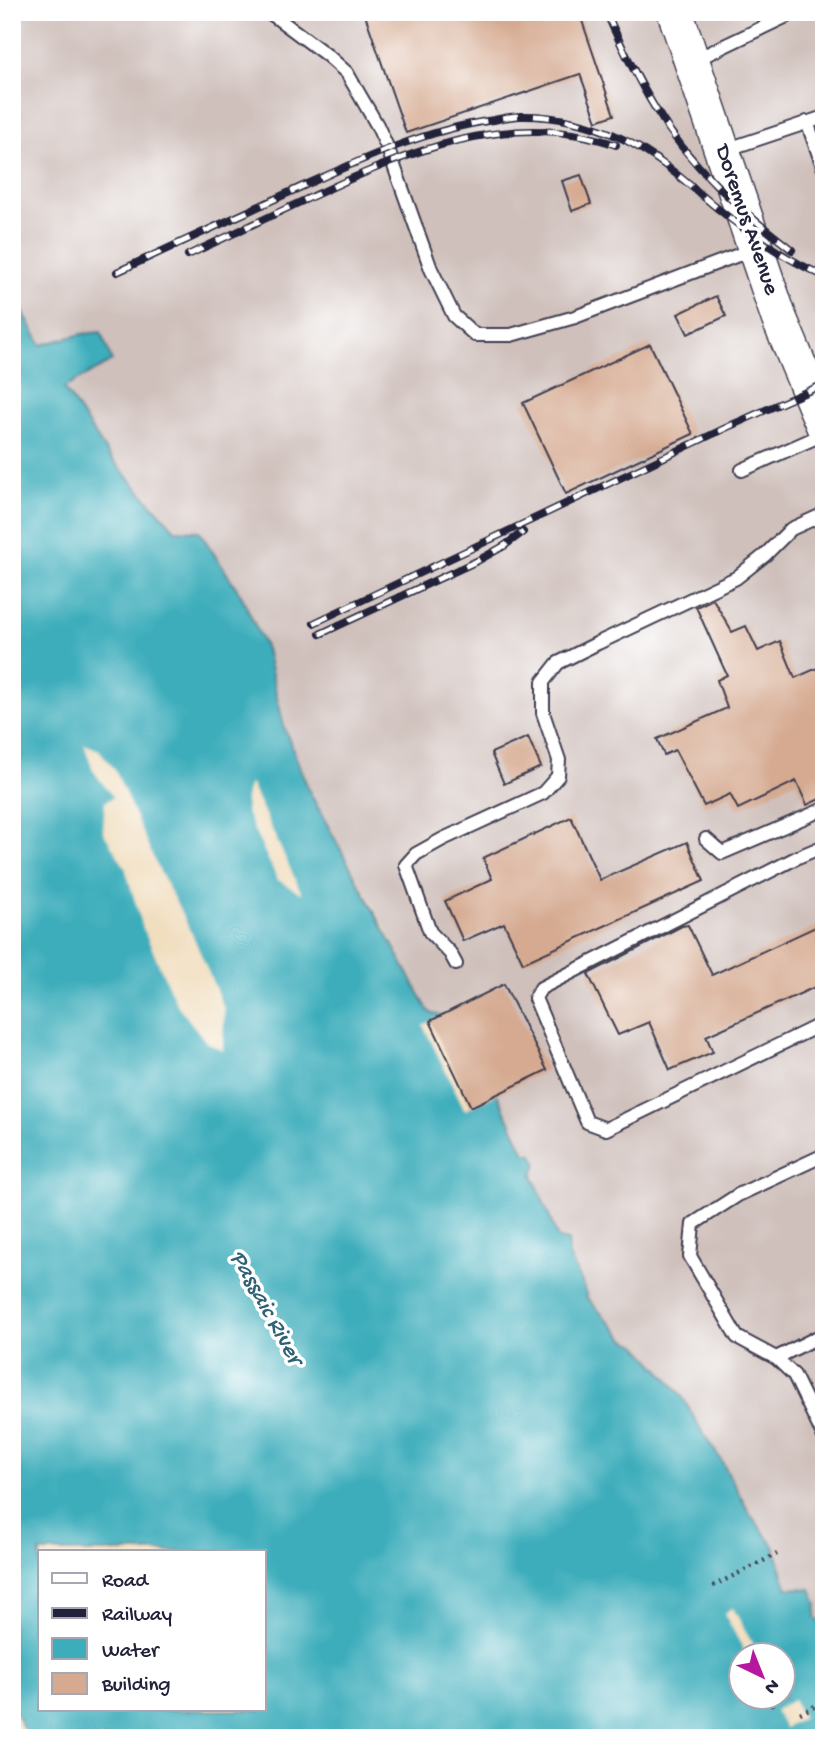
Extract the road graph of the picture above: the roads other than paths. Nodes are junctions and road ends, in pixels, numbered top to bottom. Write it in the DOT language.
graph roads {
  1 [pos="269,12"];
  2 [pos="675,12"];
  3 [pos="795,12"];
  4 [pos="692,62"];
  5 [pos="824,117"];
  6 [pos="807,122"];
  7 [pos="722,151"];
  8 [pos="824,169"];
  9 [pos="755,248"];
  10 [pos="824,426"];
  11 [pos="824,434"];
  12 [pos="742,470"];
  13 [pos="824,513"];
  14 [pos="824,809"];
  15 [pos="706,839"];
  16 [pos="824,846"];
  17 [pos="456,964"];
  18 [pos="824,1023"];
  19 [pos="824,1156"];
  20 [pos="824,1334"];
  21 [pos="776,1358"];
  22 [pos="824,1437"];
  1 -- 9 [label="lane"];
  2 -- 4 [label="main road, Doremus Avenue"];
  3 -- 4 [label="lane"];
  4 -- 7 [label="main road, Doremus Avenue"];
  5 -- 6 [label="lane"];
  6 -- 7 [label="lane"];
  6 -- 8 [label="lane"];
  7 -- 9 [label="main road, Doremus Avenue"];
  9 -- 10 [label="main road, Doremus Avenue"];
  11 -- 12 [label="lane"];
  13 -- 17 [label="lane"];
  14 -- 15 [label="lane"];
  16 -- 18 [label="lane"];
  19 -- 21 [label="lane"];
  20 -- 21 [label="lane"];
  21 -- 22 [label="lane"];
}
